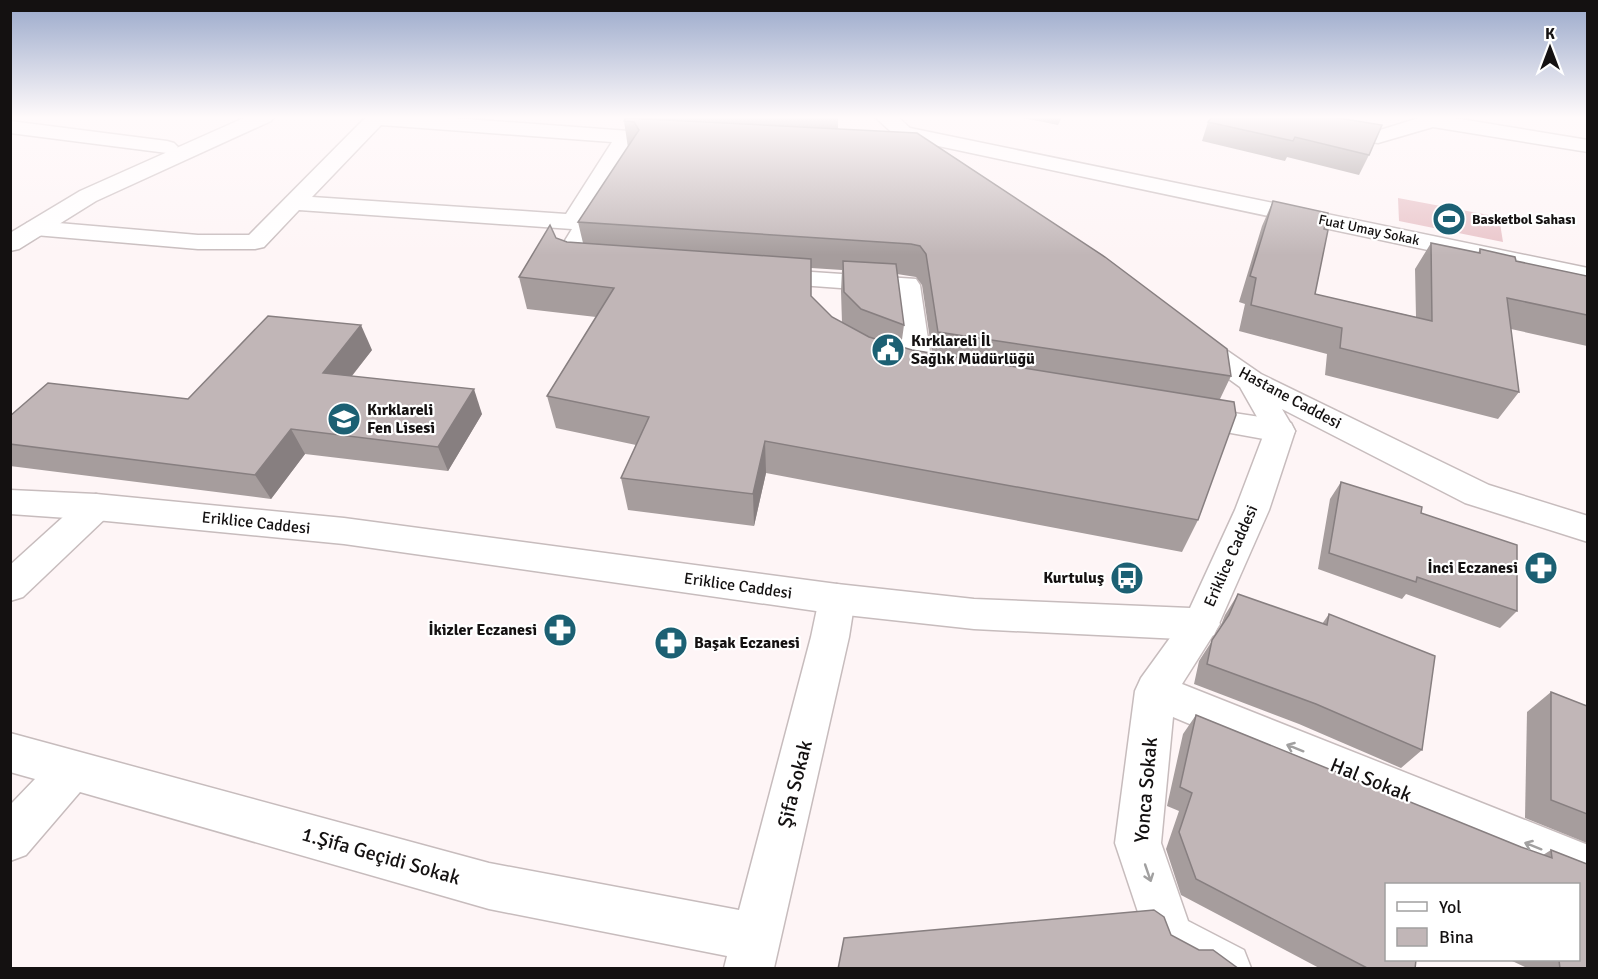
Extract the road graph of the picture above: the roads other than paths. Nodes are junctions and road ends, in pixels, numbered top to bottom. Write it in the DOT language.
graph roads {
  1 [pos="132,163"];
  2 [pos="162,163"];
  3 [pos="333,163"];
  4 [pos="617,163"];
  5 [pos="620,163"];
  6 [pos="938,163"];
  7 [pos="1071,163"];
  8 [pos="954,174"];
  9 [pos="293,203"];
  10 [pos="10,226"];
  11 [pos="35,228"];
  12 [pos="10,243"];
  13 [pos="620,266"];
  14 [pos="746,276"];
  15 [pos="1587,276"];
  16 [pos="1175,327"];
  17 [pos="891,366"];
  18 [pos="919,373"];
  19 [pos="965,381"];
  20 [pos="1251,381"];
  21 [pos="1163,412"];
  22 [pos="1280,431"];
  23 [pos="10,502"];
  24 [pos="96,507"];
  25 [pos="1587,529"];
  26 [pos="10,587"];
  27 [pos="837,599"];
  28 [pos="1201,624"];
  29 [pos="1155,691"];
  30 [pos="10,752"];
  31 [pos="72,768"];
  32 [pos="10,839"];
  33 [pos="1587,868"];
  34 [pos="753,953"];
  35 [pos="1226,969"];
  1 -- 10 [label="street"];
  2 -- 11 [label="street"];
  3 -- 9 [label="street"];
  4 -- 9 [label="street"];
  5 -- 13 [label="street"];
  6 -- 8 [label="street"];
  7 -- 15 [label="street, Fuat Umay Sokak"];
  9 -- 11 [label="street"];
  11 -- 12 [label="street"];
  14 -- 18 [label="street"];
  16 -- 20 [label="street, Hastane Caddesi"];
  17 -- 18 [label="street"];
  18 -- 19 [label="street"];
  20 -- 22 [label="street"];
  20 -- 25 [label="street, Hastane Caddesi"];
  21 -- 22 [label="street"];
  22 -- 28 [label="street, Eriklice Caddesi"];
  23 -- 24 [label="street, Eriklice Caddesi"];
  24 -- 26 [label="street"];
  24 -- 27 [label="street, Eriklice Caddesi"];
  27 -- 28 [label="street, Eriklice Caddesi"];
  27 -- 34 [label="street, Şifa Sokak"];
  28 -- 29 [label="street, Yonca Sokak"];
  33 -- 29 [label="street, Hal Sokak, one-way"];
  29 -- 35 [label="street, Yonca Sokak, one-way"];
  30 -- 31 [label="street, 1.Şifa Geçidi Sokak"];
  31 -- 32 [label="street"];
  31 -- 34 [label="street, 1.Şifa Geçidi Sokak"];
}
